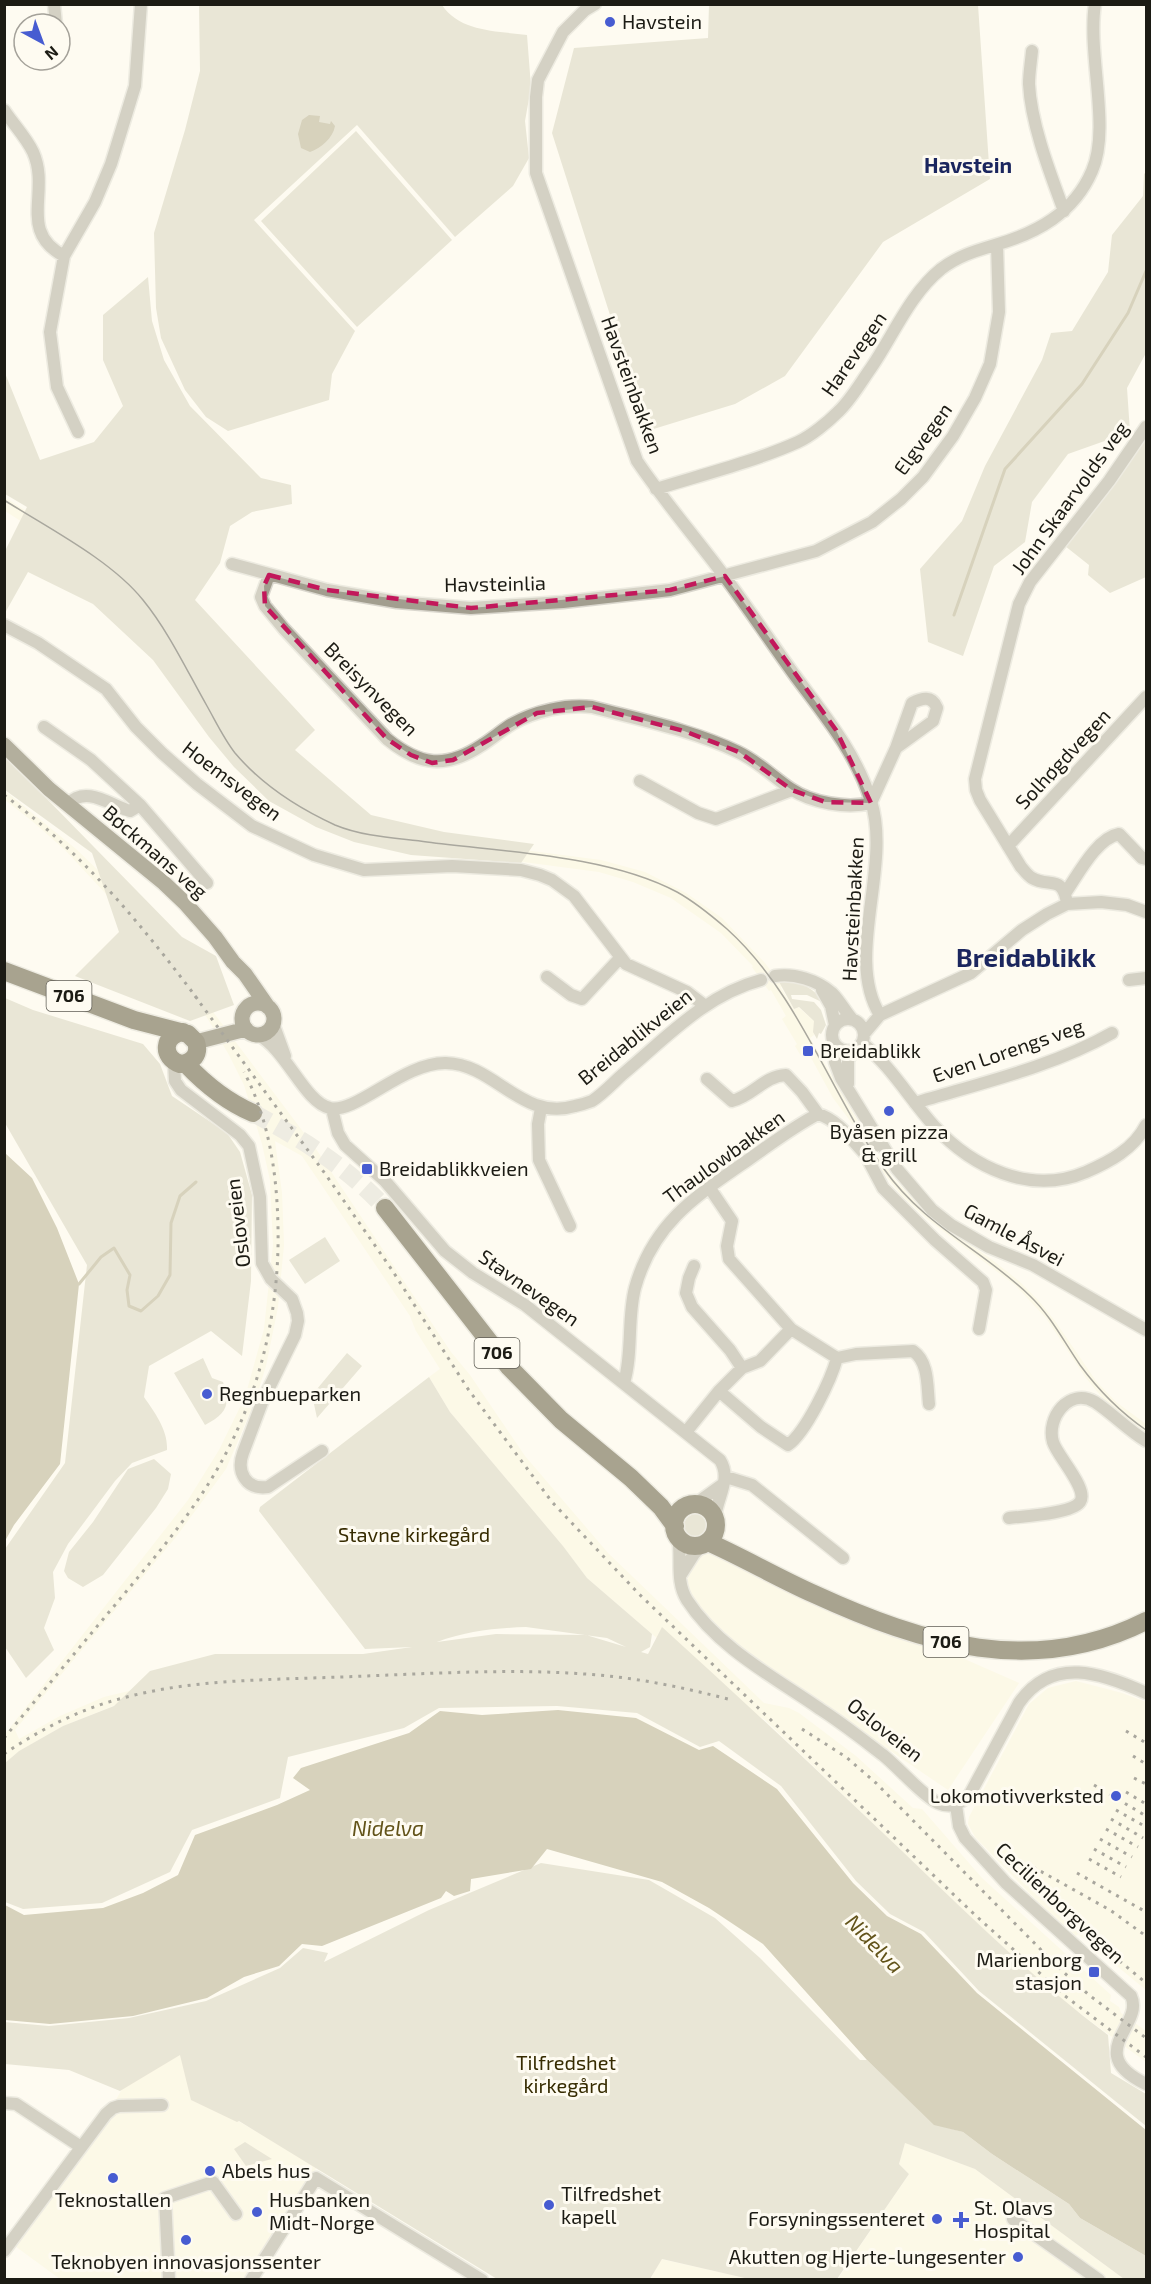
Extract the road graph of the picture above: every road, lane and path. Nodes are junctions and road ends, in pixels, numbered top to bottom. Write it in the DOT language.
graph roads {
  1 [pos="141,4"];
  2 [pos="595,4"];
  3 [pos="1095,4"];
  4 [pos="1032,51"];
  5 [pos="4,110"];
  6 [pos="1064,211"];
  7 [pos="997,245"];
  8 [pos="64,256"];
  9 [pos="1146,427"];
  10 [pos="78,432"];
  11 [pos="656,489"];
  12 [pos="232,564"];
  13 [pos="269,575"];
  14 [pos="724,576"];
  15 [pos="4,625"];
  16 [pos="1146,698"];
  17 [pos="44,727"];
  18 [pos="4,745"];
  19 [pos="896,748"];
  20 [pos="639,781"];
  21 [pos="792,790"];
  22 [pos="871,802"];
  23 [pos="68,804"];
  24 [pos="140,805"];
  25 [pos="1008,846"];
  26 [pos="1146,859"];
  27 [pos="207,883"];
  28 [pos="1066,898"];
  29 [pos="1146,912"];
  30 [pos="620,958"];
  31 [pos="233,963"];
  32 [pos="4,971"];
  33 [pos="774,976"];
  34 [pos="547,978"];
  35 [pos="1146,978"];
  36 [pos="760,980"];
  37 [pos="1129,980"];
  38 [pos="818,985"];
  39 [pos="704,1005"];
  40 [pos="268,1007"];
  41 [pos="880,1014"];
  42 [pos="854,1020"];
  43 [pos="248,1023"];
  44 [pos="273,1023"];
  45 [pos="835,1025"];
  46 [pos="1113,1033"];
  47 [pos="860,1042"];
  48 [pos="835,1046"];
  49 [pos="184,1050"];
  50 [pos="288,1062"];
  51 [pos="707,1079"];
  52 [pos="848,1088"];
  53 [pos="915,1103"];
  54 [pos="540,1108"];
  55 [pos="332,1109"];
  56 [pos="253,1113"];
  57 [pos="818,1114"];
  58 [pos="1146,1125"];
  59 [pos="880,1142"];
  60 [pos="865,1154"];
  61 [pos="709,1187"];
  62 [pos="385,1208"];
  63 [pos="570,1226"];
  64 [pos="694,1266"];
  65 [pos="791,1329"];
  66 [pos="980,1329"];
  67 [pos="1146,1330"];
  68 [pos="837,1358"];
  69 [pos="742,1368"];
  70 [pos="624,1383"];
  71 [pos="718,1391"];
  72 [pos="929,1404"];
  73 [pos="686,1432"];
  74 [pos="1146,1441"];
  75 [pos="322,1451"];
  76 [pos="631,1478"];
  77 [pos="724,1480"];
  78 [pos="691,1505"];
  79 [pos="1009,1518"];
  80 [pos="716,1521"];
  81 [pos="676,1531"];
  82 [pos="705,1544"];
  83 [pos="843,1558"];
  84 [pos="757,1564"];
  85 [pos="680,1576"];
  86 [pos="1146,1621"];
  87 [pos="1146,1693"];
  88 [pos="956,1805"];
  89 [pos="1146,2084"];
  90 [pos="4,2103"];
  91 [pos="162,2105"];
  92 [pos="81,2147"];
  93 [pos="236,2214"];
  94 [pos="1013,2219"];
  95 [pos="5,2250"];
  96 [pos="169,2280"];
  97 [pos="251,2280"];
  98 [pos="482,2280"];
  99 [pos="1099,2280"];
  1 -- 8 [label="street"];
  2 -- 11 [label="street, Havsteinbakken"];
  3 -- 6 [label="street, Harevegen"];
  4 -- 6 [label="street"];
  5 -- 8 [label="street"];
  6 -- 7 [label="street, Harevegen"];
  7 -- 11 [label="street, Harevegen"];
  7 -- 14 [label="street, Elgvegen"];
  8 -- 10 [label="street"];
  9 -- 25 [label="street, John Skaarvolds veg"];
  11 -- 14 [label="street, Havsteinbakken"];
  12 -- 13 [label="street, Havsteinlia"];
  13 -- 14 [label="street, Havsteinlia"];
  13 -- 21 [label="street, Breisynvegen"];
  14 -- 22 [label="street, Havsteinbakken"];
  15 -- 30 [label="street, Hoemsvegen"];
  16 -- 25 [label="street, Solhøgdvegen"];
  17 -- 24 [label="street, Bøckmans veg"];
  18 -- 23 [label="main road, Bøckmans veg"];
  19 -- 22 [label="street"];
  20 -- 21 [label="street"];
  21 -- 22 [label="street, Breisynvegen"];
  22 -- 41 [label="street, Havsteinbakken"];
  23 -- 24 [label="street, Bøckmans veg"];
  23 -- 31 [label="main road, Bøckmans veg"];
  24 -- 27 [label="street, Bøckmans veg"];
  25 -- 28 [label="street, John Skaarvolds veg"];
  26 -- 28 [label="street"];
  28 -- 29 [label="street"];
  28 -- 41 [label="street"];
  30 -- 34 [label="street"];
  30 -- 39 [label="street, Hoemsvegen"];
  31 -- 40 [label="main road, Bøckmans veg"];
  31 -- 43 [label="main road, Bøckmans veg"];
  32 -- 49 [label="highway, 706"];
  33 -- 38 [label="street"];
  35 -- 37 [label="street"];
  36 -- 39 [label="street, Breidablikveien"];
  38 -- 42 [label="street"];
  38 -- 45 [label="street"];
  39 -- 54 [label="street, Breidablikveien"];
  40 -- 43 [label="main road"];
  40 -- 44 [label="main road, Bøckmans veg"];
  41 -- 42 [label="street"];
  41 -- 47 [label="street"];
  42 -- 45 [label="street"];
  42 -- 47 [label="street"];
  43 -- 44 [label="main road"];
  43 -- 49 [label="main road"];
  43 -- 50 [label="street"];
  44 -- 50 [label="street"];
  45 -- 48 [label="street"];
  46 -- 53 [label="street, Even Lorengs veg"];
  47 -- 48 [label="street"];
  47 -- 52 [label="street"];
  47 -- 53 [label="street"];
  48 -- 52 [label="street, Gamle Åsvei"];
  49 -- 56 [label="highway"];
  49 -- 75 [label="street, Osloveien"];
  50 -- 55 [label="street"];
  51 -- 57 [label="street"];
  52 -- 59 [label="street, Gamle Åsvei"];
  53 -- 58 [label="street"];
  54 -- 55 [label="street"];
  54 -- 63 [label="street"];
  55 -- 70 [label="street, Stavnevegen"];
  57 -- 60 [label="street"];
  57 -- 61 [label="street, Thaulowbakken"];
  59 -- 60 [label="street"];
  59 -- 67 [label="street, Gamle Åsvei"];
  60 -- 66 [label="street"];
  61 -- 65 [label="street"];
  61 -- 70 [label="street, Thaulowbakken"];
  62 -- 76 [label="highway, 706"];
  64 -- 69 [label="street"];
  65 -- 68 [label="street"];
  65 -- 69 [label="street"];
  68 -- 71 [label="street"];
  68 -- 72 [label="street"];
  69 -- 71 [label="street"];
  70 -- 73 [label="street, Stavnevegen"];
  71 -- 73 [label="street"];
  73 -- 77 [label="street, Stavnevegen"];
  74 -- 79 [label="street"];
  76 -- 78 [label="highway, 706"];
  76 -- 81 [label="highway, 706"];
  77 -- 78 [label="street"];
  77 -- 80 [label="street"];
  77 -- 83 [label="street"];
  78 -- 80 [label="highway, 706"];
  78 -- 81 [label="highway"];
  80 -- 82 [label="highway"];
  80 -- 84 [label="highway, 706"];
  81 -- 82 [label="highway, 706"];
  81 -- 85 [label="street, Osloveien"];
  82 -- 84 [label="highway, 706"];
  82 -- 85 [label="street"];
  84 -- 86 [label="highway, 706"];
  85 -- 88 [label="street, Osloveien"];
  87 -- 88 [label="street"];
  88 -- 89 [label="street, Cecilienborgvegen"];
  90 -- 92 [label="street"];
  91 -- 92 [label="street"];
  92 -- 95 [label="street"];
  93 -- 96 [label="street"];
  94 -- 99 [label="street"];
  97 -- 98 [label="street"];
}
